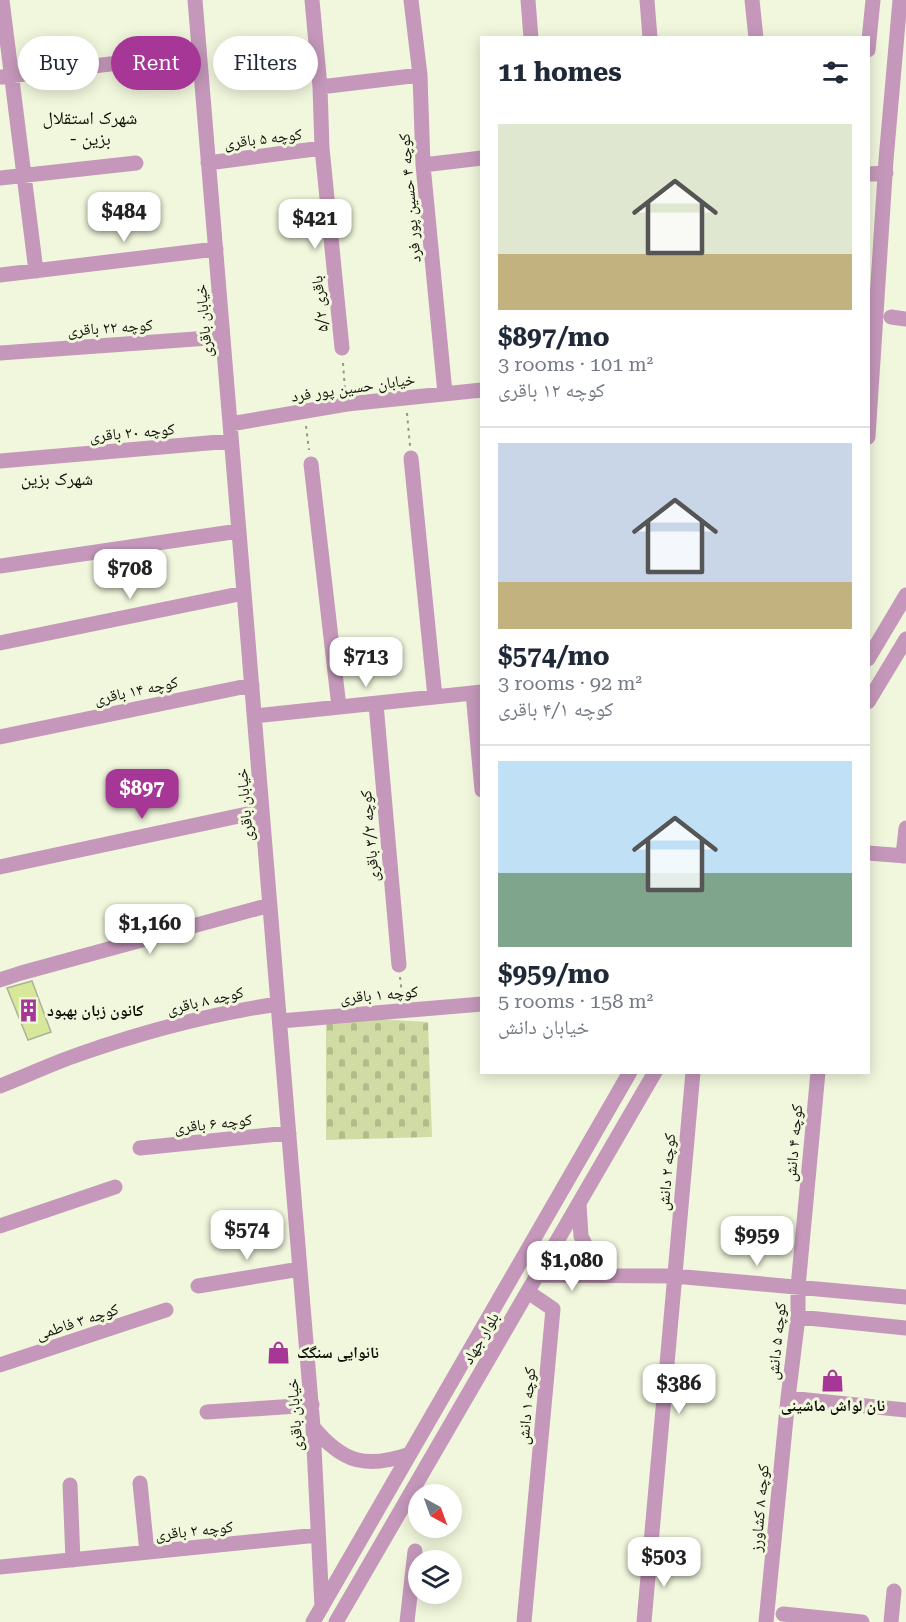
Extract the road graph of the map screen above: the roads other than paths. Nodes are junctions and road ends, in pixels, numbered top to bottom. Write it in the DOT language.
graph roads {
  1 [pos="2,0"];
  2 [pos="195,0"];
  3 [pos="312,0"];
  4 [pos="411,0"];
  5 [pos="528,0"];
  6 [pos="647,0"];
  7 [pos="752,0"];
  8 [pos="873,0"];
  9 [pos="900,0"];
  10 [pos="531,36"];
  11 [pos="650,36"];
  12 [pos="756,36"];
  13 [pos="869,36"];
  14 [pos="111,64"];
  15 [pos="420,75"];
  16 [pos="6,76"];
  17 [pos="320,87"];
  18 [pos="322,148"];
  19 [pos="480,158"];
  20 [pos="136,163"];
  21 [pos="208,163"];
  22 [pos="423,165"];
  23 [pos="886,173"];
  24 [pos="870,174"];
  25 [pos="24,175"];
  26 [pos="0,178"];
  27 [pos="216,249"];
  28 [pos="36,271"];
  29 [pos="0,275"];
  30 [pos="223,337"];
  31 [pos="342,348"];
  32 [pos="0,353"];
  33 [pos="480,390"];
  34 [pos="445,393"];
  35 [pos="870,408"];
  36 [pos="230,424"];
  37 [pos="231,441"];
  38 [pos="411,458"];
  39 [pos="0,460"];
  40 [pos="311,464"];
  41 [pos="239,531"];
  42 [pos="0,567"];
  43 [pos="244,593"];
  44 [pos="906,594"];
  45 [pos="906,639"];
  46 [pos="0,643"];
  47 [pos="870,656"];
  48 [pos="252,685"];
  49 [pos="477,692"];
  50 [pos="435,697"];
  51 [pos="870,699"];
  52 [pos="376,704"];
  53 [pos="339,707"];
  54 [pos="254,716"];
  55 [pos="0,737"];
  56 [pos="480,751"];
  57 [pos="262,811"];
  58 [pos="906,828"];
  59 [pos="870,853"];
  60 [pos="904,856"];
  61 [pos="0,867"];
  62 [pos="270,905"];
  63 [pos="399,965"];
  64 [pos="0,980"];
  65 [pos="278,1004"];
  66 [pos="480,1004"];
  67 [pos="280,1021"];
  68 [pos="629,1074"];
  69 [pos="654,1074"];
  70 [pos="693,1074"];
  71 [pos="818,1074"];
  72 [pos="2,1085"];
  73 [pos="289,1133"];
  74 [pos="140,1148"];
  75 [pos="115,1187"];
  76 [pos="579,1204"];
  77 [pos="0,1226"];
  78 [pos="300,1269"];
  79 [pos="538,1275"];
  80 [pos="606,1275"];
  81 [pos="674,1276"];
  82 [pos="198,1286"];
  83 [pos="798,1287"];
  84 [pos="528,1292"];
  85 [pos="906,1297"];
  86 [pos="166,1310"];
  87 [pos="798,1317"];
  88 [pos="906,1328"];
  89 [pos="0,1365"];
  90 [pos="788,1398"];
  91 [pos="312,1405"];
  92 [pos="906,1410"];
  93 [pos="207,1412"];
  94 [pos="314,1427"];
  95 [pos="410,1454"];
  96 [pos="140,1483"];
  97 [pos="70,1485"];
  98 [pos="318,1535"];
  99 [pos="147,1552"];
  100 [pos="0,1557"];
  101 [pos="73,1560"];
  102 [pos="0,1567"];
  103 [pos="894,1591"];
  104 [pos="409,1604"];
  105 [pos="322,1607"];
  106 [pos="783,1614"];
  107 [pos="313,1622"];
  108 [pos="336,1622"];
  109 [pos="407,1622"];
  110 [pos="524,1622"];
  111 [pos="644,1622"];
  112 [pos="766,1622"];
  113 [pos="862,1622"];
  114 [pos="891,1622"];
  1 -- 16 [label="street"];
  2 -- 21 [label="street, خیابان باقری"];
  3 -- 17 [label="street, باقری ۵/۲"];
  4 -- 15 [label="street, کوچه ۴ حسین پور فرد"];
  5 -- 10 [label="street"];
  6 -- 11 [label="street"];
  7 -- 12 [label="street"];
  8 -- 13 [label="street"];
  9 -- 23 [label="street"];
  14 -- 16 [label="street"];
  15 -- 17 [label="street"];
  15 -- 22 [label="street, کوچه ۴ حسین پور فرد"];
  16 -- 25 [label="street"];
  17 -- 18 [label="street, باقری ۵/۲"];
  18 -- 21 [label="street, کوچه ۵ باقری"];
  18 -- 31 [label="street, باقری ۵/۲"];
  19 -- 22 [label="street"];
  20 -- 25 [label="street"];
  21 -- 27 [label="street, خیابان باقری"];
  22 -- 34 [label="street, کوچه ۴ حسین پور فرد"];
  23 -- 24 [label="street"];
  23 -- 35 [label="street"];
  25 -- 26 [label="street"];
  25 -- 28 [label="street"];
  27 -- 28 [label="street"];
  27 -- 30 [label="street, خیابان باقری"];
  28 -- 29 [label="street"];
  30 -- 32 [label="street, کوچه ۲۲ باقری"];
  30 -- 36 [label="street, خیابان باقری"];
  33 -- 34 [label="street, خیابان حسین پور فرد"];
  34 -- 36 [label="street, خیابان حسین پور فرد"];
  36 -- 37 [label="street, خیابان باقری"];
  37 -- 39 [label="street, کوچه ۲۰ باقری"];
  37 -- 41 [label="street, خیابان باقری"];
  38 -- 50 [label="street"];
  40 -- 53 [label="street"];
  41 -- 42 [label="street"];
  41 -- 43 [label="street, خیابان باقری"];
  43 -- 46 [label="street"];
  43 -- 48 [label="street, خیابان باقری"];
  44 -- 47 [label="street"];
  45 -- 51 [label="street"];
  48 -- 54 [label="street, خیابان باقری"];
  48 -- 55 [label="street, کوچه ۱۴ باقری"];
  49 -- 50 [label="street"];
  49 -- 56 [label="street"];
  50 -- 52 [label="street"];
  52 -- 53 [label="street"];
  52 -- 63 [label="street, کوچه ۳/۲ باقری"];
  53 -- 54 [label="street"];
  54 -- 57 [label="street, خیابان باقری"];
  57 -- 61 [label="street"];
  57 -- 62 [label="street, خیابان باقری"];
  58 -- 60 [label="street"];
  59 -- 60 [label="street"];
  62 -- 64 [label="street"];
  62 -- 65 [label="street, خیابان باقری"];
  65 -- 67 [label="street, خیابان باقری"];
  65 -- 72 [label="street, کوچه ۸ باقری"];
  66 -- 67 [label="street, کوچه ۱ باقری"];
  67 -- 73 [label="street, خیابان باقری"];
  68 -- 95 [label="street, بلوار جهاد"];
  69 -- 76 [label="street, بلوار جهاد"];
  70 -- 81 [label="street, کوچه ۲ دانش"];
  71 -- 83 [label="street, کوچه ۴ دانش"];
  73 -- 74 [label="street, کوچه ۶ باقری"];
  73 -- 78 [label="street, خیابان باقری"];
  75 -- 77 [label="street"];
  76 -- 79 [label="street, بلوار جهاد"];
  76 -- 80 [label="street"];
  78 -- 82 [label="street"];
  78 -- 91 [label="street, خیابان باقری"];
  79 -- 80 [label="street"];
  79 -- 84 [label="street, بلوار جهاد"];
  80 -- 81 [label="street"];
  81 -- 83 [label="street"];
  81 -- 111 [label="street, کوچه ۲ دانش"];
  83 -- 85 [label="street"];
  83 -- 87 [label="street, کوچه ۵ دانش"];
  84 -- 108 [label="street, بلوار جهاد"];
  84 -- 110 [label="street, کوچه ۱ دانش"];
  86 -- 89 [label="street, کوچه ۳ فاطمی"];
  87 -- 88 [label="street"];
  87 -- 90 [label="street, کوچه ۵ دانش"];
  90 -- 92 [label="street"];
  90 -- 112 [label="street, کوچه ۸ کشاورز"];
  91 -- 93 [label="street"];
  91 -- 94 [label="street, خیابان باقری"];
  94 -- 95 [label="street"];
  94 -- 98 [label="street, خیابان باقری"];
  95 -- 105 [label="street, بلوار جهاد"];
  96 -- 99 [label="street"];
  97 -- 101 [label="street"];
  98 -- 99 [label="street, کوچه ۲ باقری"];
  98 -- 105 [label="street, خیابان باقری"];
  99 -- 101 [label="street, کوچه ۲ باقری"];
  100 -- 102 [label="street"];
  101 -- 102 [label="street, کوچه ۲ باقری"];
  103 -- 114 [label="street"];
  104 -- 109 [label="street"];
  105 -- 107 [label="street, بلوار جهاد"];
  106 -- 113 [label="street"];
}
